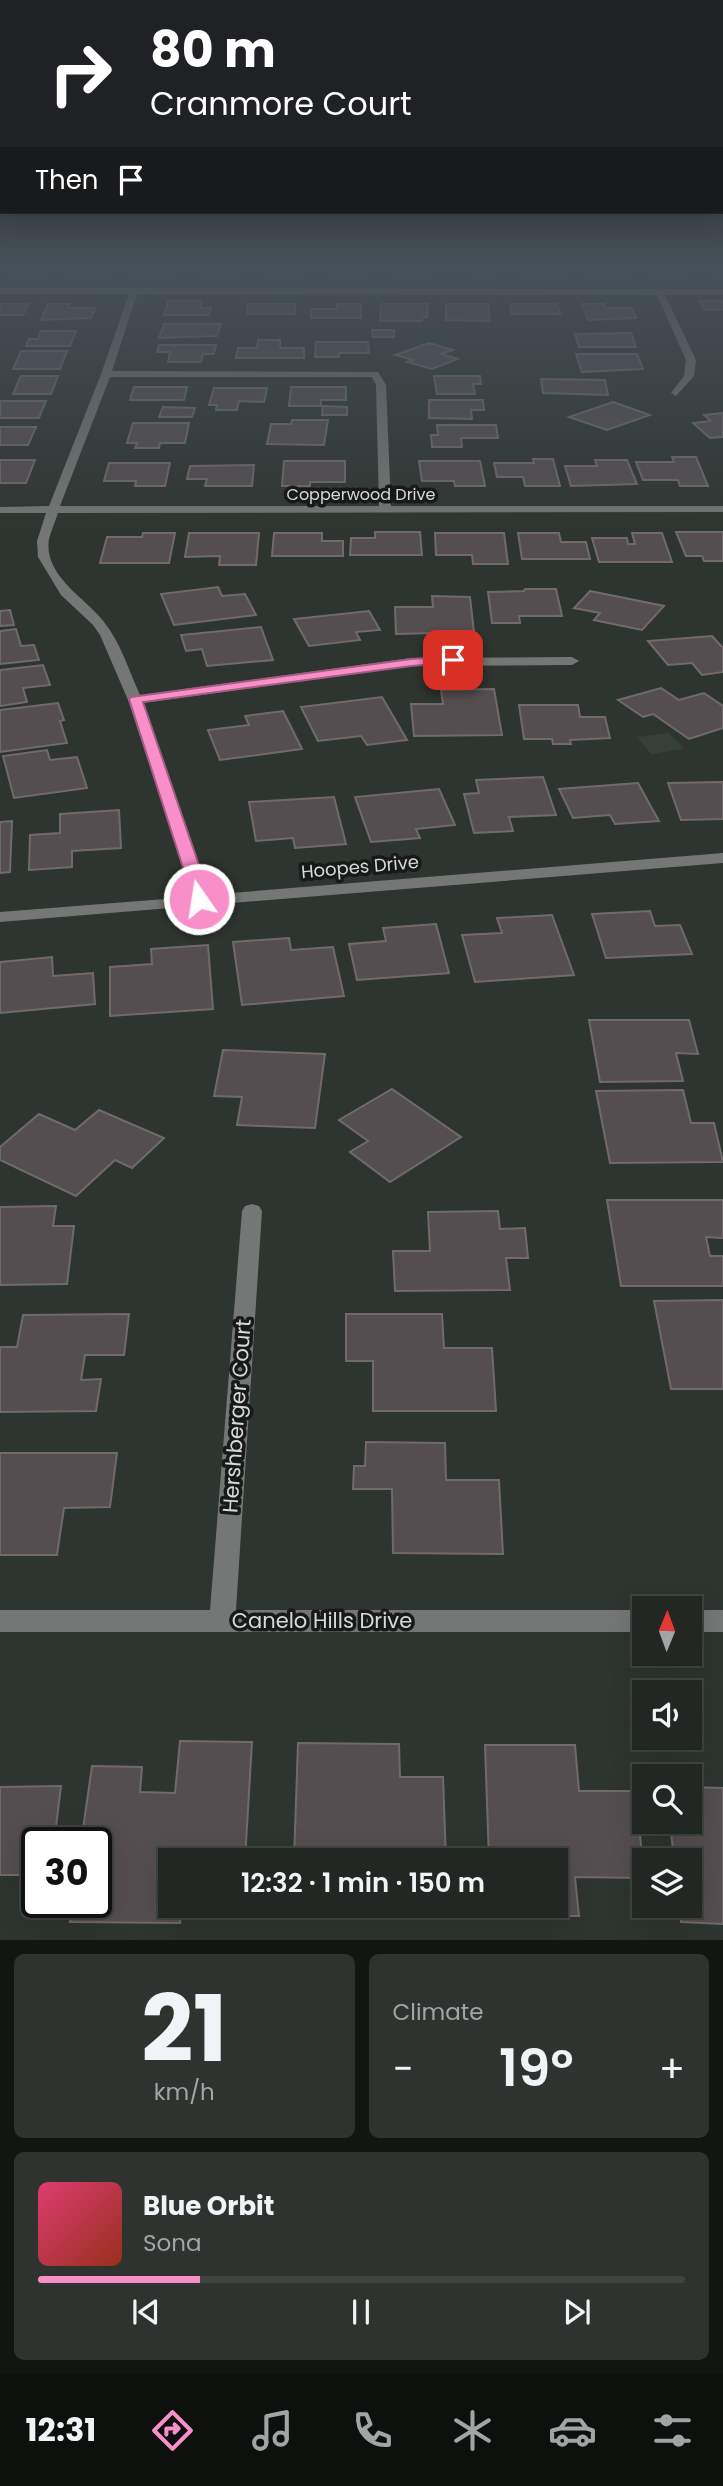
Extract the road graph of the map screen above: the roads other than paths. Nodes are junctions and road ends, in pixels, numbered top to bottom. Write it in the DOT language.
graph roads {
  1 [pos="112,357"];
  2 [pos="689,357"];
  3 [pos="106,374"];
  4 [pos="676,393"];
  5 [pos="723,509"];
  6 [pos="0,510"];
  7 [pos="53,510"];
  8 [pos="385,510"];
  9 [pos="572,661"];
  10 [pos="135,699"];
  11 [pos="723,858"];
  12 [pos="199,899"];
  13 [pos="0,917"];
  14 [pos="252,1211"];
  15 [pos="0,1621"];
  16 [pos="222,1621"];
  17 [pos="632,1621"];
  18 [pos="702,1621"];
  19 [pos="723,1621"];
  1 -- 3 [label="street"];
  2 -- 4 [label="street"];
  3 -- 7 [label="street"];
  3 -- 8 [label="street"];
  5 -- 8 [label="street, Copperwood Drive"];
  6 -- 7 [label="street, Copperwood Drive"];
  7 -- 8 [label="street, Copperwood Drive"];
  7 -- 10 [label="street"];
  9 -- 10 [label="street"];
  10 -- 12 [label="street"];
  11 -- 12 [label="street, Hoopes Drive"];
  12 -- 13 [label="street, Hoopes Drive"];
  14 -- 16 [label="street, Hershberger Court"];
  15 -- 16 [label="street, Canelo Hills Drive"];
  16 -- 17 [label="street, Canelo Hills Drive"];
  18 -- 19 [label="street"];
}
